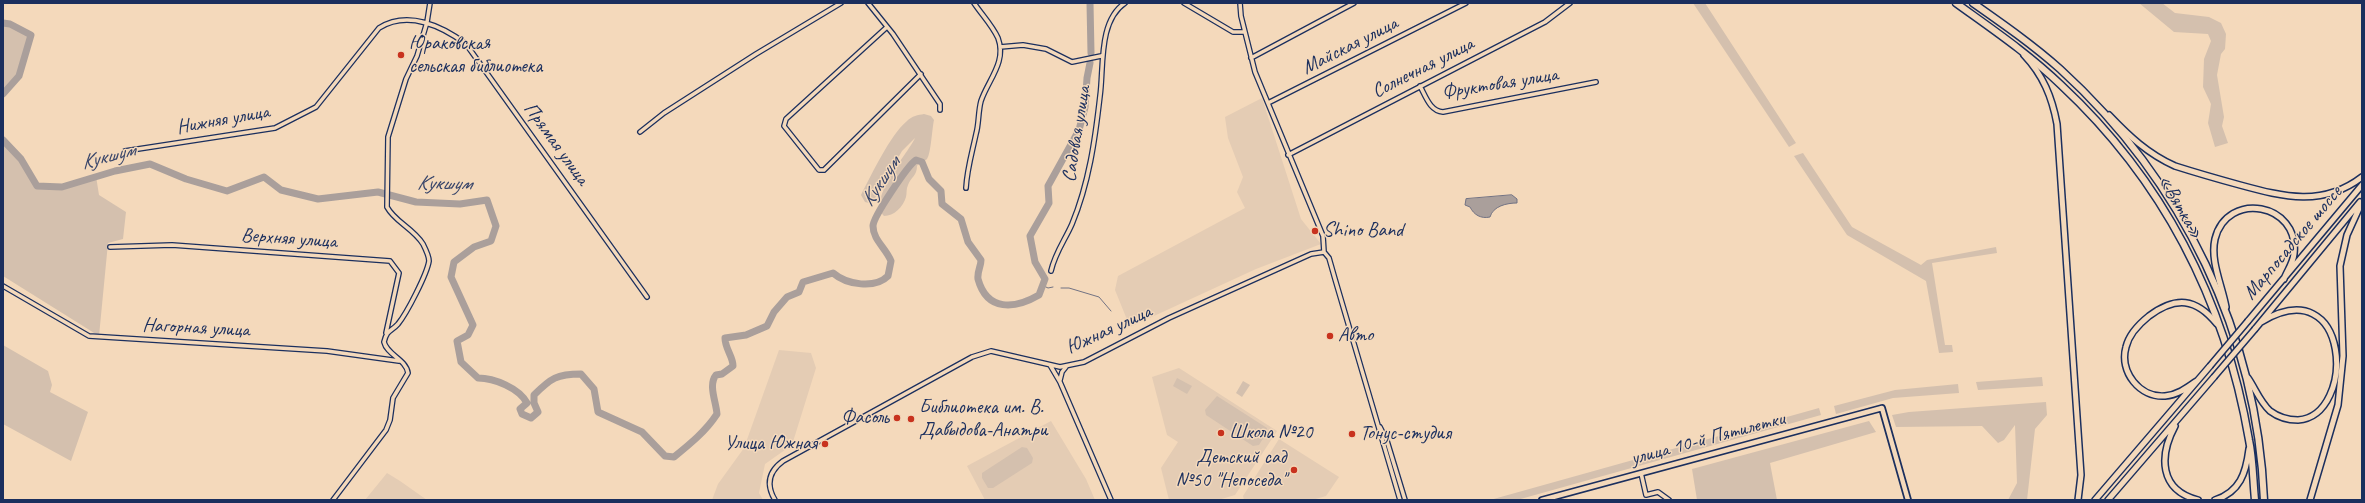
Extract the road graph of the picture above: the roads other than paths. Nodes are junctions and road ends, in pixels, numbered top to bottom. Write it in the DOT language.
graph roads {
  1 [pos="430,3"];
  2 [pos="841,3"];
  3 [pos="868,3"];
  4 [pos="974,3"];
  5 [pos="1125,3"];
  6 [pos="1184,3"];
  7 [pos="1240,3"];
  8 [pos="1354,3"];
  9 [pos="1466,3"];
  10 [pos="1570,3"];
  11 [pos="1956,3"];
  12 [pos="1973,3"];
  13 [pos="428,22"];
  14 [pos="887,27"];
  15 [pos="1245,32"];
  16 [pos="1000,47"];
  17 [pos="2016,47"];
  18 [pos="1101,56"];
  19 [pos="1251,58"];
  20 [pos="921,74"];
  21 [pos="1596,82"];
  22 [pos="1420,86"];
  23 [pos="2087,97"];
  24 [pos="1268,104"];
  25 [pos="940,110"];
  26 [pos="640,132"];
  27 [pos="124,151"];
  28 [pos="1288,155"];
  29 [pos="2362,177"];
  30 [pos="2362,185"];
  31 [pos="966,188"];
  32 [pos="2362,199"];
  33 [pos="2362,202"];
  34 [pos="110,247"];
  35 [pos="1324,252"];
  36 [pos="1051,271"];
  37 [pos="2284,279"];
  38 [pos="3,286"];
  39 [pos="647,297"];
  40 [pos="2226,307"];
  41 [pos="2261,322"];
  42 [pos="2221,329"];
  43 [pos="386,333"];
  44 [pos="400,361"];
  45 [pos="1050,365"];
  46 [pos="1066,367"];
  47 [pos="2248,378"];
  48 [pos="2198,380"];
  49 [pos="1060,382"];
  50 [pos="2179,418"];
  51 [pos="1378,424"];
  52 [pos="2250,442"];
  53 [pos="1641,473"];
  54 [pos="333,500"];
  55 [pos="775,500"];
  56 [pos="1111,500"];
  57 [pos="1400,500"];
  58 [pos="1405,500"];
  59 [pos="1542,500"];
  60 [pos="1669,500"];
  61 [pos="1908,500"];
  62 [pos="2078,500"];
  63 [pos="2095,500"];
  64 [pos="2108,500"];
  65 [pos="2198,500"];
  66 [pos="2215,500"];
  67 [pos="2255,500"];
  68 [pos="2264,500"];
  69 [pos="2310,500"];
  1 -- 13 [label="street"];
  2 -- 26 [label="street"];
  3 -- 14 [label="street"];
  4 -- 16 [label="street"];
  5 -- 18 [label="street, Садовая улица"];
  6 -- 15 [label="street"];
  7 -- 15 [label="street"];
  8 -- 19 [label="street"];
  9 -- 24 [label="street, Майская улица"];
  10 -- 22 [label="street, Солнечная улица"];
  11 -- 17 [label="highway, «Вятка»"];
  12 -- 23 [label="highway, «Вятка»"];
  13 -- 27 [label="street, Нижняя улица"];
  13 -- 39 [label="street, Прямая улица"];
  13 -- 43 [label="street"];
  14 -- 20 [label="street"];
  14 -- 20 [label="street"];
  15 -- 19 [label="street"];
  16 -- 18 [label="street"];
  16 -- 31 [label="street"];
  17 -- 42 [label="highway, «Вятка»"];
  17 -- 62 [label="main road"];
  18 -- 36 [label="street, Садовая улица"];
  19 -- 24 [label="street"];
  20 -- 25 [label="street"];
  21 -- 22 [label="street, Фруктовая улица"];
  22 -- 28 [label="street, Солнечная улица"];
  23 -- 29 [label="main road"];
  23 -- 40 [label="highway, «Вятка»"];
  24 -- 28 [label="street"];
  28 -- 35 [label="street"];
  30 -- 37 [label="main road, Марпосадское шоссе"];
  32 -- 41 [label="main road, Марпосадское шоссе"];
  33 -- 69 [label="main road"];
  34 -- 43 [label="street, Верхняя улица"];
  35 -- 46 [label="street, Южная улица"];
  35 -- 51 [label="street"];
  37 -- 40 [label="main road"];
  37 -- 48 [label="main road, Марпосадское шоссе, bridge"];
  38 -- 44 [label="street, Нагорная улица"];
  40 -- 47 [label="highway, «Вятка»"];
  41 -- 47 [label="main road"];
  41 -- 50 [label="main road, Марпосадское шоссе, bridge"];
  42 -- 48 [label="main road"];
  42 -- 52 [label="highway, «Вятка»"];
  43 -- 44 [label="street"];
  44 -- 54 [label="street"];
  45 -- 46 [label="street, Южная улица"];
  45 -- 49 [label="street"];
  45 -- 55 [label="street, Южная улица"];
  46 -- 49 [label="street"];
  47 -- 68 [label="highway, «Вятка»"];
  48 -- 63 [label="main road, Марпосадское шоссе"];
  49 -- 56 [label="street"];
  50 -- 64 [label="main road"];
  50 -- 65 [label="main road"];
  51 -- 57 [label="street"];
  51 -- 58 [label="street"];
  52 -- 66 [label="main road"];
  52 -- 67 [label="highway, «Вятка»"];
  53 -- 59 [label="street, улица 10-й Пятилетки"];
  53 -- 60 [label="street"];
  53 -- 61 [label="street, улица 10-й Пятилетки"];
}
